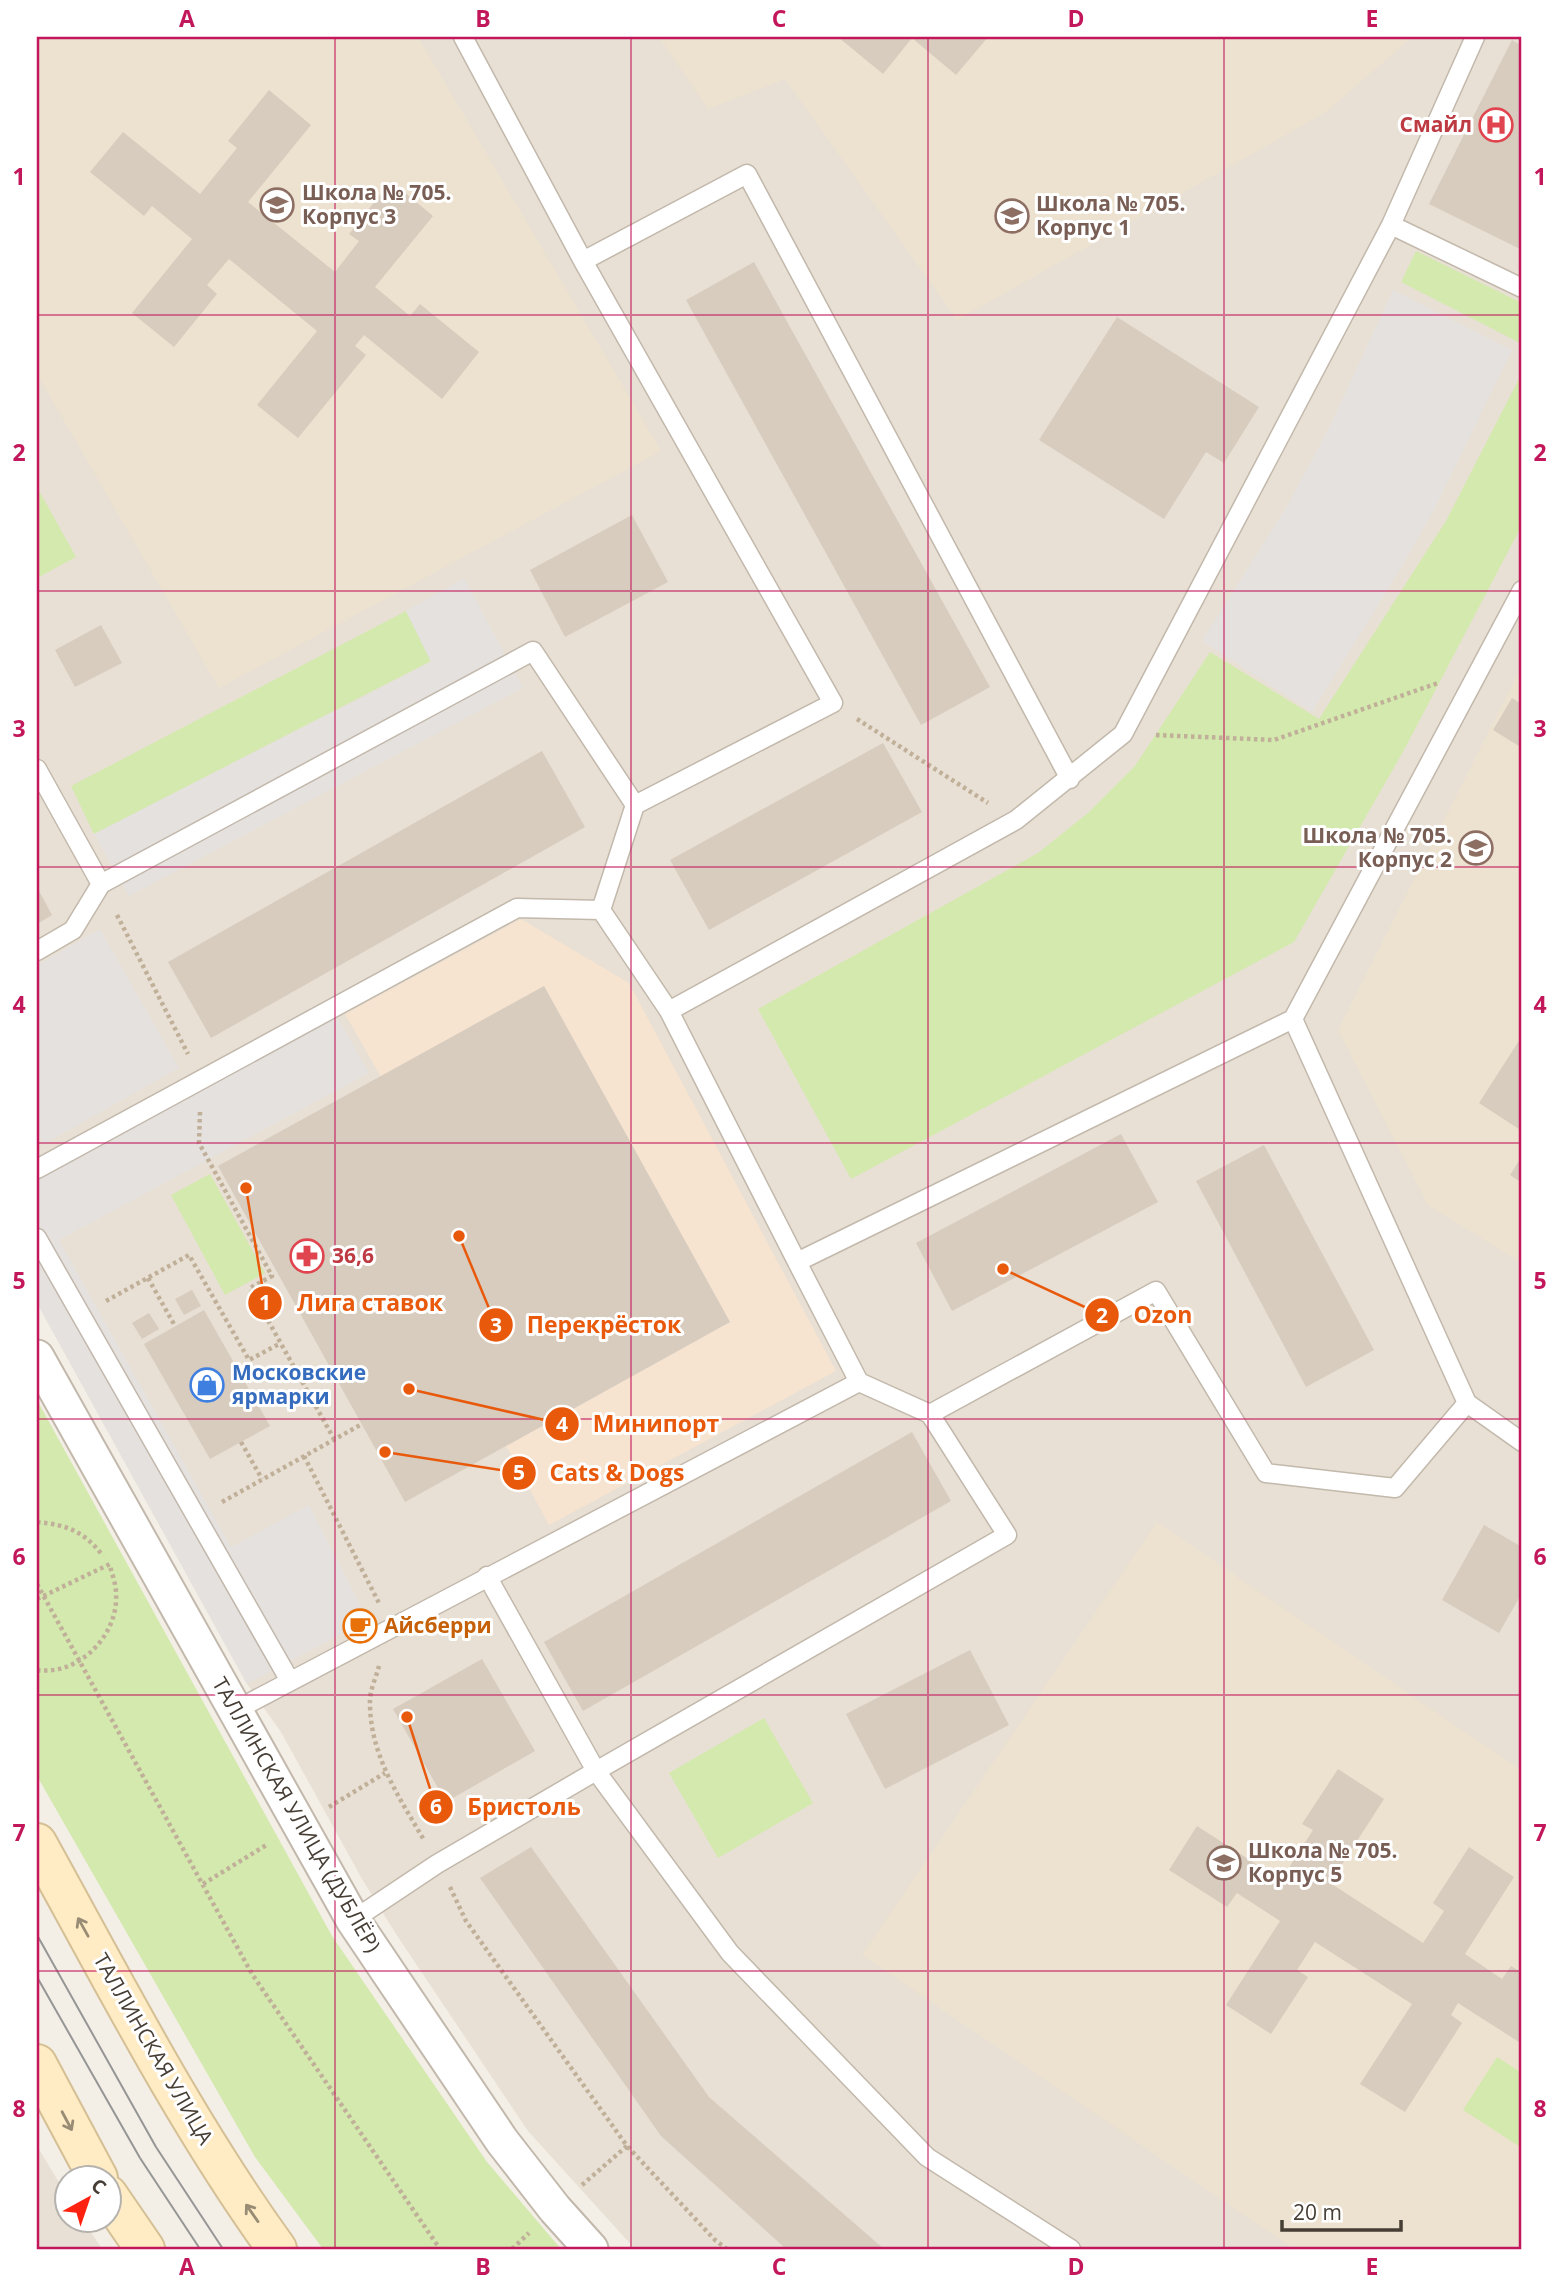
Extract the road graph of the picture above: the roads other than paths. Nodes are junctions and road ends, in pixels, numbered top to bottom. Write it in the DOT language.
graph roads {
  1 [pos="463,37"];
  2 [pos="1475,37"];
  3 [pos="1391,225"];
  4 [pos="583,261"];
  5 [pos="1522,288"];
  6 [pos="1522,590"];
  7 [pos="37,769"];
  8 [pos="1069,779"];
  9 [pos="635,805"];
  10 [pos="101,884"];
  11 [pos="601,910"];
  12 [pos="37,951"];
  13 [pos="669,1011"];
  14 [pos="1293,1019"];
  15 [pos="37,1169"];
  16 [pos="37,1238"];
  17 [pos="797,1262"];
  18 [pos="37,1357"];
  19 [pos="859,1382"];
  20 [pos="1466,1404"];
  21 [pos="930,1414"];
  22 [pos="1522,1442"];
  23 [pos="487,1576"];
  24 [pos="290,1681"];
  25 [pos="236,1710"];
  26 [pos="596,1771"];
  27 [pos="37,1843"];
  28 [pos="353,1920"];
  29 [pos="37,2064"];
  30 [pos="91,2164"];
  31 [pos="122,2215"];
  32 [pos="145,2249"];
  33 [pos="277,2249"];
  34 [pos="591,2249"];
  35 [pos="1071,2249"];
  1 -- 4 [label="lane"];
  2 -- 3 [label="lane"];
  3 -- 5 [label="lane"];
  3 -- 8 [label="lane"];
  4 -- 8 [label="lane"];
  4 -- 9 [label="lane"];
  6 -- 14 [label="lane"];
  7 -- 10 [label="lane"];
  8 -- 13 [label="lane"];
  9 -- 10 [label="lane"];
  9 -- 11 [label="lane"];
  10 -- 12 [label="lane"];
  11 -- 13 [label="lane"];
  11 -- 15 [label="lane"];
  13 -- 17 [label="lane"];
  14 -- 17 [label="lane"];
  14 -- 20 [label="lane"];
  16 -- 24 [label="lane"];
  17 -- 19 [label="lane"];
  18 -- 25 [label="street, ТАЛЛИНСКАЯ УЛИЦА (ДУБЛЁР)"];
  19 -- 21 [label="lane"];
  19 -- 23 [label="lane"];
  20 -- 21 [label="lane"];
  20 -- 22 [label="lane"];
  21 -- 26 [label="lane"];
  23 -- 24 [label="lane"];
  23 -- 26 [label="lane"];
  24 -- 25 [label="lane"];
  25 -- 28 [label="street, ТАЛЛИНСКАЯ УЛИЦА (ДУБЛЁР)"];
  26 -- 28 [label="lane"];
  26 -- 35 [label="lane"];
  33 -- 27 [label="main road, ТАЛЛИНСКАЯ УЛИЦА, one-way"];
  28 -- 34 [label="street, ТАЛЛИНСКАЯ УЛИЦА (ДУБЛЁР)"];
  29 -- 30 [label="main road, one-way"];
  31 -- 32 [label="main road"];
}
